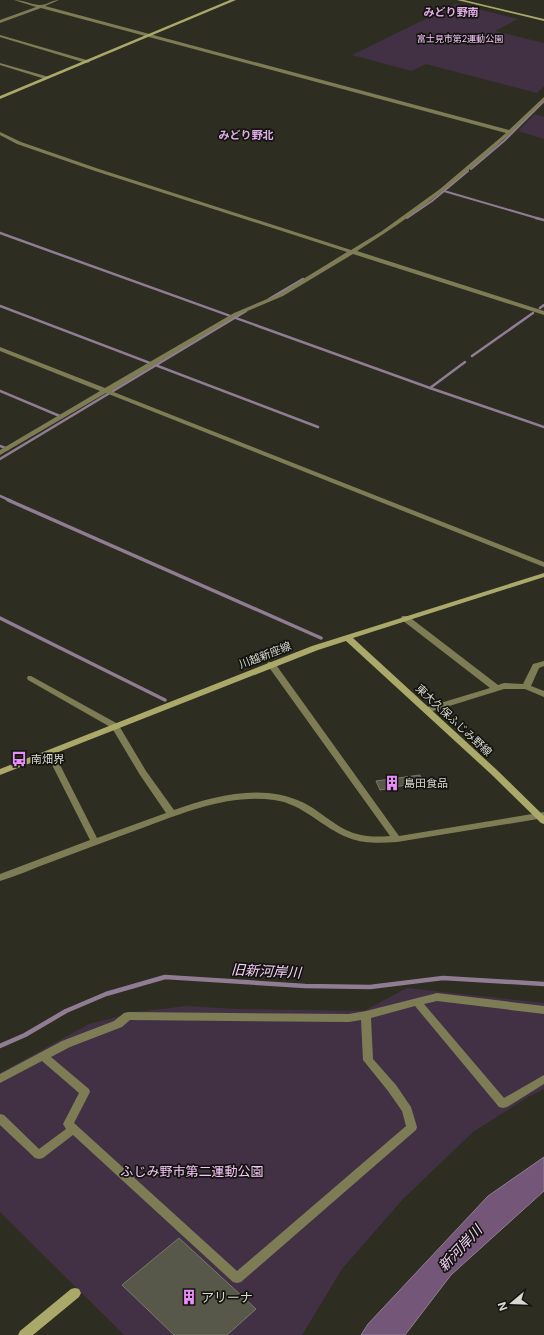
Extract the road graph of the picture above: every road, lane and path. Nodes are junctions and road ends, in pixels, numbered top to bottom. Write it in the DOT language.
graph roads {
  1 [pos="16,0"];
  2 [pos="57,0"];
  3 [pos="234,0"];
  4 [pos="459,0"];
  5 [pos="39,6"];
  6 [pos="544,20"];
  7 [pos="0,22"];
  8 [pos="0,36"];
  9 [pos="149,36"];
  10 [pos="88,62"];
  11 [pos="0,64"];
  12 [pos="48,78"];
  13 [pos="0,98"];
  14 [pos="544,98"];
  15 [pos="510,132"];
  16 [pos="0,133"];
  17 [pos="352,251"];
  18 [pos="544,314"];
  19 [pos="0,348"];
  20 [pos="106,390"];
  21 [pos="0,454"];
  22 [pos="544,565"];
  23 [pos="544,575"];
  24 [pos="405,618"];
  25 [pos="347,637"];
  26 [pos="544,663"];
  27 [pos="271,664"];
  28 [pos="31,678"];
  29 [pos="526,687"];
  30 [pos="496,688"];
  31 [pos="544,694"];
  32 [pos="426,710"];
  33 [pos="115,726"];
  34 [pos="50,753"];
  35 [pos="0,772"];
  36 [pos="172,814"];
  37 [pos="542,817"];
  38 [pos="397,839"];
  39 [pos="95,842"];
  40 [pos="0,878"];
  41 [pos="417,1002"];
  42 [pos="544,1010"];
  43 [pos="366,1015"];
  44 [pos="43,1056"];
  45 [pos="0,1079"];
  46 [pos="544,1079"];
  47 [pos="0,1118"];
  48 [pos="74,1129"];
  49 [pos="75,1293"];
  50 [pos="24,1335"];
  1 -- 5 [label="street"];
  2 -- 5 [label="street"];
  3 -- 9 [label="main road"];
  4 -- 6 [label="main road"];
  5 -- 7 [label="street"];
  5 -- 9 [label="street"];
  8 -- 10 [label="street"];
  9 -- 10 [label="main road"];
  9 -- 15 [label="street"];
  10 -- 12 [label="main road"];
  11 -- 12 [label="street"];
  12 -- 13 [label="main road"];
  14 -- 15 [label="street"];
  15 -- 17 [label="street"];
  16 -- 17 [label="street"];
  17 -- 18 [label="street"];
  17 -- 20 [label="street"];
  19 -- 20 [label="street"];
  20 -- 21 [label="street"];
  20 -- 22 [label="street"];
  23 -- 24 [label="main road, 川越新座線"];
  24 -- 25 [label="main road, 川越新座線"];
  24 -- 30 [label="street"];
  25 -- 27 [label="main road, 川越新座線"];
  25 -- 32 [label="main road, 東大久保ふじみ野線"];
  26 -- 29 [label="street"];
  27 -- 33 [label="main road, 川越新座線"];
  27 -- 38 [label="street"];
  28 -- 33 [label="street"];
  29 -- 30 [label="street"];
  29 -- 31 [label="street"];
  30 -- 32 [label="street"];
  32 -- 37 [label="main road, 東大久保ふじみ野線"];
  33 -- 34 [label="main road, 川越新座線"];
  33 -- 36 [label="street"];
  34 -- 35 [label="main road, 川越新座線"];
  34 -- 39 [label="street"];
  36 -- 38 [label="street"];
  36 -- 39 [label="street"];
  37 -- 38 [label="street"];
  39 -- 40 [label="street"];
  41 -- 42 [label="street"];
  41 -- 43 [label="street"];
  41 -- 46 [label="street"];
  43 -- 44 [label="street"];
  43 -- 48 [label="street"];
  44 -- 45 [label="street"];
  44 -- 48 [label="street"];
  47 -- 48 [label="street"];
  49 -- 50 [label="main road"];
}
